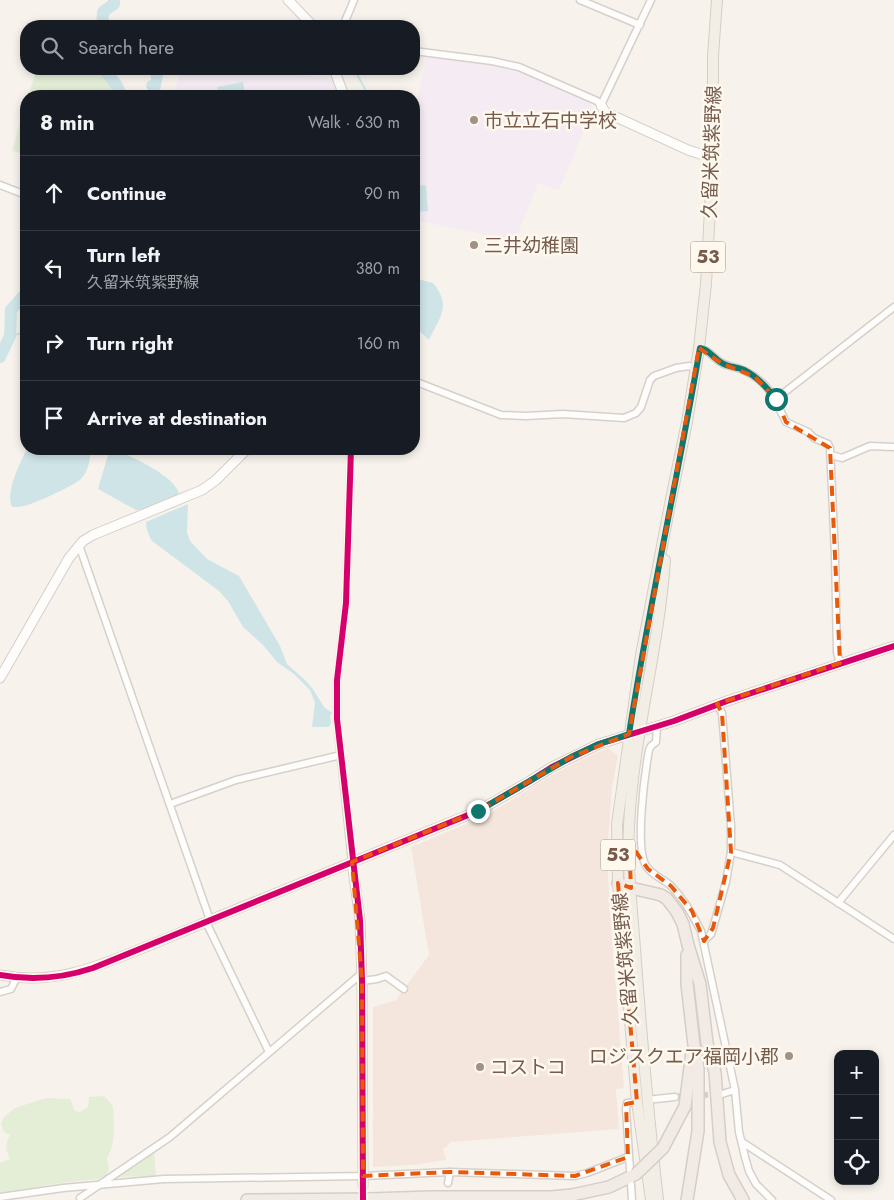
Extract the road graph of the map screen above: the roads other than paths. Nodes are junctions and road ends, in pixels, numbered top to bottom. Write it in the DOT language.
graph roads {
  1 [pos="288,0"];
  2 [pos="354,0"];
  3 [pos="580,0"];
  4 [pos="652,0"];
  5 [pos="717,0"];
  6 [pos="307,20"];
  7 [pos="346,20"];
  8 [pos="640,26"];
  9 [pos="420,53"];
  10 [pos="336,75"];
  11 [pos="342,90"];
  12 [pos="601,105"];
  13 [pos="713,154"];
  14 [pos="1,186"];
  15 [pos="20,193"];
  16 [pos="894,307"];
  17 [pos="700,348"];
  18 [pos="696,368"];
  19 [pos="420,382"];
  20 [pos="776,399"];
  21 [pos="894,447"];
  22 [pos="241,455"];
  23 [pos="351,455"];
  24 [pos="831,455"];
  25 [pos="668,511"];
  26 [pos="79,545"];
  27 [pos="894,646"];
  28 [pos="840,663"];
  29 [pos="0,678"];
  30 [pos="718,705"];
  31 [pos="657,726"];
  32 [pos="640,732"];
  33 [pos="629,734"];
  34 [pos="341,755"];
  35 [pos="170,804"];
  36 [pos="894,835"];
  37 [pos="731,852"];
  38 [pos="352,862"];
  39 [pos="618,882"];
  40 [pos="630,888"];
  41 [pos="838,903"];
  42 [pos="208,921"];
  43 [pos="894,939"];
  44 [pos="704,941"];
  45 [pos="688,945"];
  46 [pos="0,974"];
  47 [pos="17,977"];
  48 [pos="361,978"];
  49 [pos="404,989"];
  50 [pos="0,992"];
  51 [pos="707,1043"];
  52 [pos="694,1045"];
  53 [pos="270,1052"];
  54 [pos="735,1090"];
  55 [pos="722,1094"];
  56 [pos="675,1097"];
  57 [pos="642,1101"];
  58 [pos="742,1142"];
  59 [pos="628,1157"];
  60 [pos="450,1172"];
  61 [pos="632,1176"];
  62 [pos="363,1181"];
  63 [pos="448,1183"];
  64 [pos="96,1186"];
  65 [pos="0,1197"];
  66 [pos="80,1198"];
  67 [pos="369,1199"];
  68 [pos="246,1200"];
  69 [pos="396,1200"];
  70 [pos="632,1200"];
  71 [pos="652,1200"];
  72 [pos="658,1200"];
  73 [pos="687,1200"];
  74 [pos="694,1200"];
  75 [pos="743,1200"];
  76 [pos="772,1200"];
  77 [pos="831,1200"];
  1 -- 6 [label="street"];
  2 -- 7 [label="street"];
  3 -- 8 [label="street"];
  4 -- 8 [label="street"];
  5 -- 13 [label="main road, 久留米筑紫野線 / 53"];
  8 -- 12 [label="street"];
  9 -- 12 [label="street"];
  10 -- 11 [label="street"];
  12 -- 13 [label="street"];
  13 -- 17 [label="main road, 久留米筑紫野線 / 53"];
  14 -- 15 [label="street"];
  16 -- 20 [label="street"];
  17 -- 18 [label="main road, 久留米筑紫野線 / 53"];
  17 -- 20 [label="street"];
  18 -- 19 [label="street"];
  18 -- 25 [label="main road, 久留米筑紫野線 / 53"];
  20 -- 24 [label="street"];
  21 -- 24 [label="street"];
  22 -- 26 [label="street"];
  23 -- 34 [label="street"];
  24 -- 28 [label="street"];
  25 -- 32 [label="main road, 久留米筑紫野線 / 53"];
  25 -- 33 [label="main road, 久留米筑紫野線 / 53"];
  26 -- 29 [label="street"];
  26 -- 35 [label="street"];
  27 -- 28 [label="street"];
  28 -- 30 [label="street"];
  30 -- 31 [label="street"];
  30 -- 37 [label="street"];
  31 -- 32 [label="street"];
  31 -- 44 [label="street"];
  32 -- 33 [label="street"];
  32 -- 40 [label="main road, 久留米筑紫野線 / 53"];
  33 -- 38 [label="street"];
  33 -- 39 [label="main road, 久留米筑紫野線 / 53"];
  34 -- 35 [label="street"];
  34 -- 38 [label="street"];
  35 -- 42 [label="street"];
  36 -- 41 [label="street"];
  37 -- 41 [label="street"];
  37 -- 44 [label="street"];
  38 -- 42 [label="street"];
  38 -- 48 [label="street"];
  39 -- 40 [label="highway"];
  39 -- 57 [label="main road, 久留米筑紫野線 / 53"];
  40 -- 45 [label="highway"];
  40 -- 57 [label="main road, 久留米筑紫野線 / 53"];
  41 -- 43 [label="street"];
  42 -- 47 [label="street"];
  42 -- 53 [label="street"];
  44 -- 54 [label="street"];
  45 -- 51 [label="highway"];
  45 -- 52 [label="highway"];
  46 -- 47 [label="street"];
  47 -- 50 [label="street"];
  48 -- 49 [label="street"];
  48 -- 53 [label="street"];
  48 -- 62 [label="street"];
  51 -- 74 [label="highway"];
  51 -- 75 [label="highway"];
  52 -- 61 [label="highway, bridge"];
  52 -- 73 [label="highway"];
  53 -- 64 [label="street"];
  54 -- 55 [label="street"];
  54 -- 58 [label="street"];
  56 -- 57 [label="street"];
  57 -- 59 [label="street"];
  57 -- 71 [label="main road, 久留米筑紫野線 / 53"];
  57 -- 72 [label="main road, 久留米筑紫野線 / 53"];
  58 -- 76 [label="street"];
  58 -- 77 [label="street"];
  59 -- 60 [label="street"];
  59 -- 61 [label="street"];
  60 -- 62 [label="street"];
  60 -- 63 [label="street"];
  61 -- 67 [label="highway"];
  61 -- 70 [label="street"];
  62 -- 64 [label="street"];
  64 -- 65 [label="street"];
  64 -- 66 [label="street"];
  67 -- 68 [label="highway"];
  67 -- 69 [label="highway"];
}
